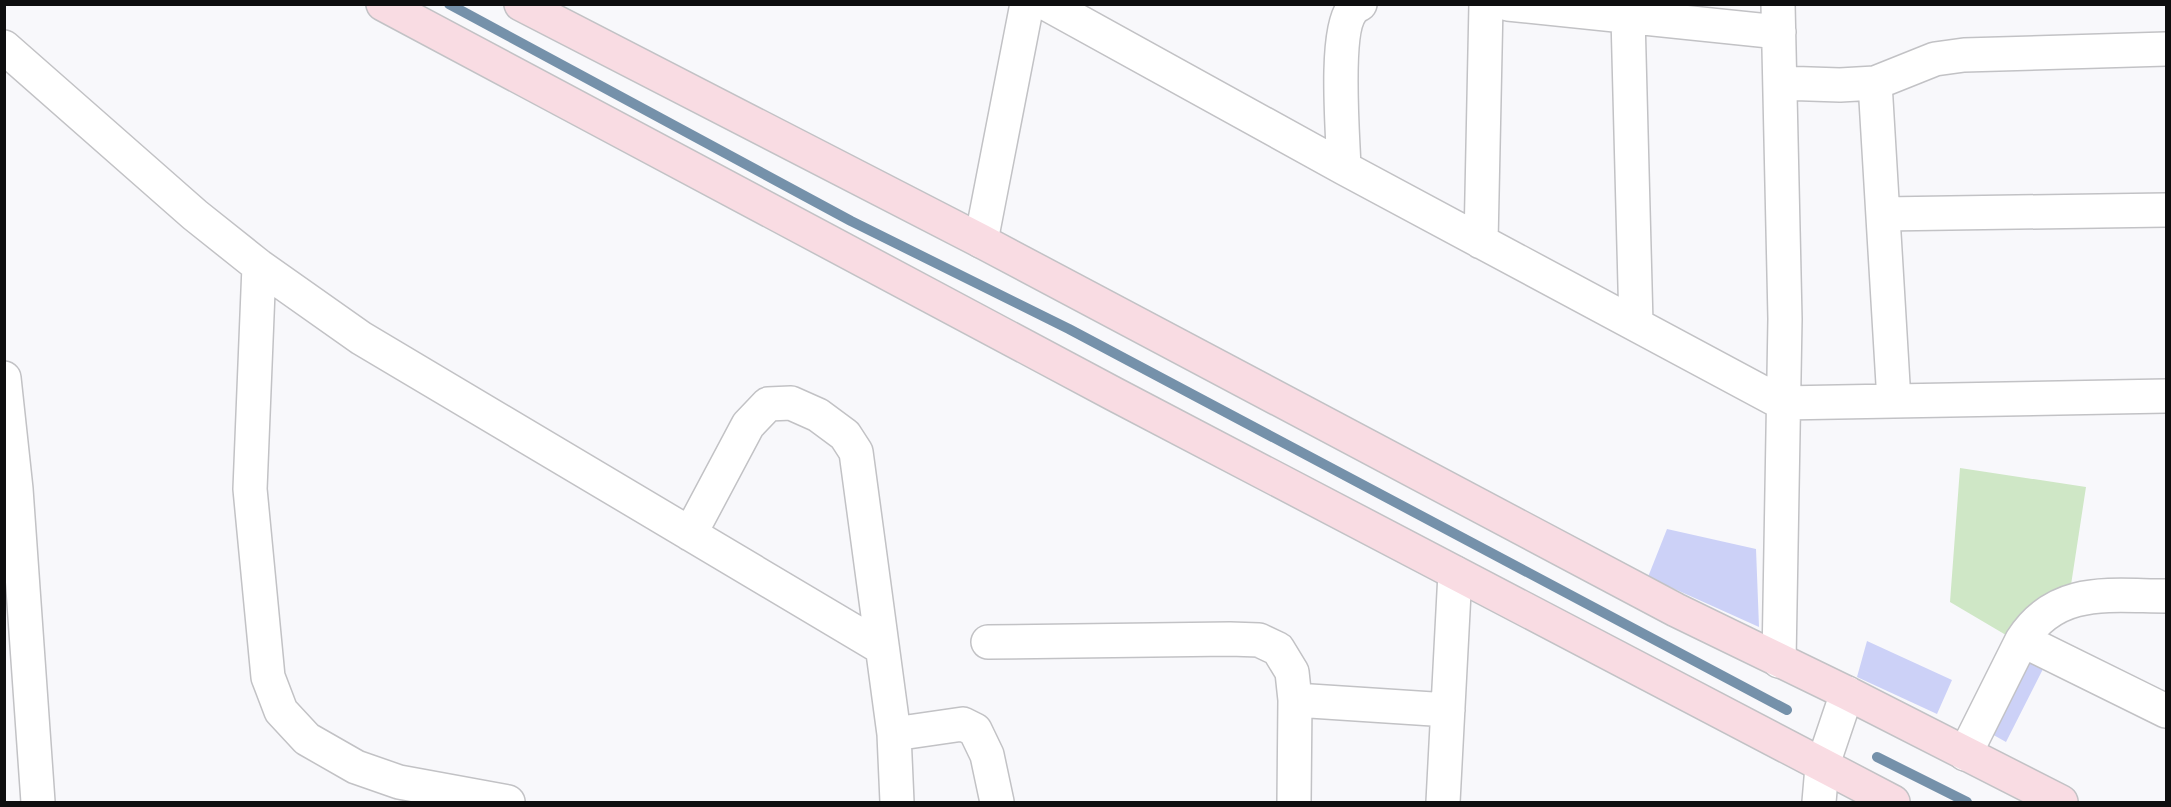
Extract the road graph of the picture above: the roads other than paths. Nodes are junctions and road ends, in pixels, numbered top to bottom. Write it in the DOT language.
graph roads {
  1 [pos="383,4"];
  2 [pos="521,4"];
  3 [pos="1027,4"];
  4 [pos="1047,4"];
  5 [pos="1360,4"];
  6 [pos="1486,4"];
  7 [pos="1508,4"];
  8 [pos="1628,16"];
  9 [pos="1778,18"];
  10 [pos="4,47"];
  11 [pos="2166,49"];
  12 [pos="1780,83"];
  13 [pos="1875,83"];
  14 [pos="1344,168"];
  15 [pos="2166,210"];
  16 [pos="1883,214"];
  17 [pos="981,241"];
  18 [pos="1481,242"];
  19 [pos="259,266"];
  20 [pos="1636,324"];
  21 [pos="4,378"];
  22 [pos="2166,396"];
  23 [pos="1894,401"];
  24 [pos="1782,403"];
  25 [pos="690,534"];
  26 [pos="1455,573"];
  27 [pos="2166,597"];
  28 [pos="2022,640"];
  29 [pos="988,642"];
  30 [pos="882,648"];
  31 [pos="1779,661"];
  32 [pos="1847,693"];
  33 [pos="1295,700"];
  34 [pos="1448,710"];
  35 [pos="2166,711"];
  36 [pos="894,734"];
  37 [pos="1965,754"];
  38 [pos="1822,767"];
  39 [pos="38,802"];
  40 [pos="508,802"];
  41 [pos="897,802"];
  42 [pos="998,802"];
  43 [pos="1294,802"];
  44 [pos="1443,802"];
  45 [pos="1819,802"];
  46 [pos="1893,802"];
  47 [pos="2061,802"];
  1 -- 26 [label="street"];
  2 -- 17 [label="street"];
  3 -- 17 [label="street"];
  4 -- 14 [label="street"];
  5 -- 14 [label="street"];
  6 -- 18 [label="street"];
  7 -- 8 [label="street"];
  8 -- 9 [label="street"];
  8 -- 20 [label="street"];
  9 -- 12 [label="street"];
  10 -- 19 [label="street"];
  11 -- 13 [label="street"];
  12 -- 13 [label="street"];
  12 -- 24 [label="street"];
  13 -- 16 [label="street"];
  14 -- 18 [label="street"];
  15 -- 16 [label="street"];
  16 -- 23 [label="street"];
  17 -- 31 [label="street"];
  18 -- 20 [label="street"];
  19 -- 25 [label="street"];
  19 -- 40 [label="street"];
  20 -- 24 [label="street"];
  21 -- 39 [label="street"];
  22 -- 23 [label="street"];
  23 -- 24 [label="street"];
  24 -- 31 [label="street"];
  25 -- 30 [label="street"];
  25 -- 30 [label="street"];
  26 -- 34 [label="street"];
  26 -- 38 [label="street"];
  27 -- 28 [label="street"];
  28 -- 35 [label="street"];
  28 -- 37 [label="street"];
  29 -- 33 [label="street"];
  30 -- 36 [label="street"];
  31 -- 32 [label="street"];
  32 -- 37 [label="street"];
  32 -- 38 [label="street"];
  33 -- 34 [label="street"];
  33 -- 43 [label="street"];
  34 -- 44 [label="street"];
  36 -- 41 [label="street"];
  36 -- 42 [label="street"];
  37 -- 47 [label="street"];
  38 -- 45 [label="street"];
  38 -- 46 [label="street"];
}
